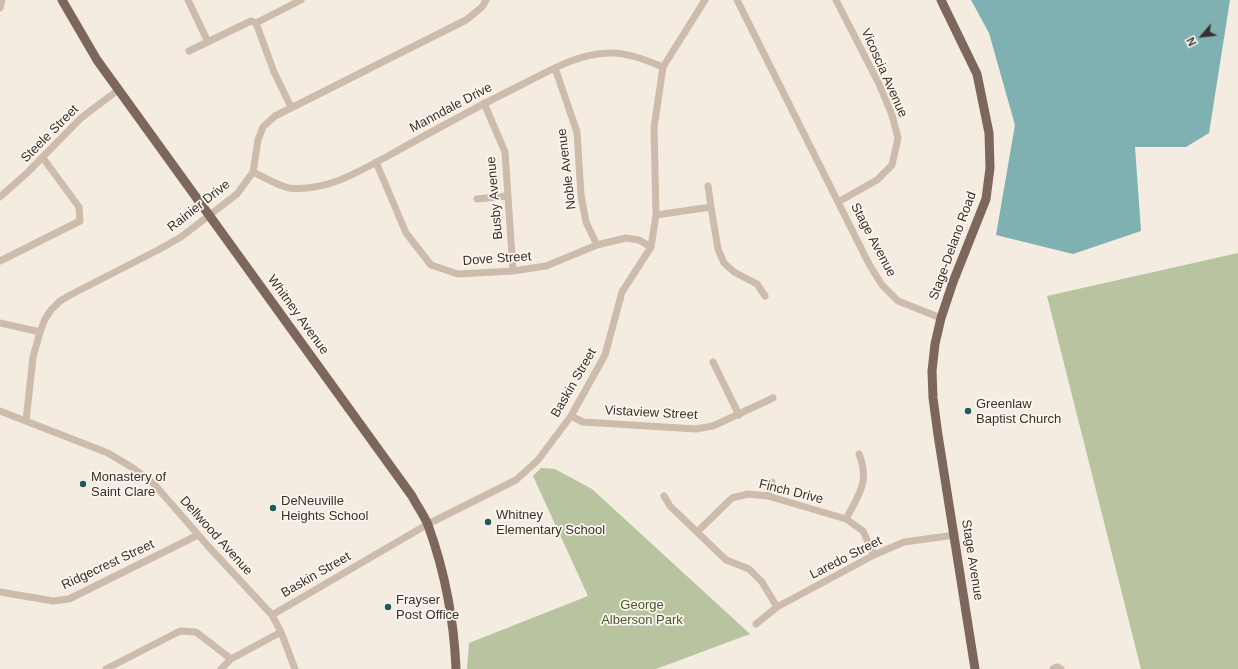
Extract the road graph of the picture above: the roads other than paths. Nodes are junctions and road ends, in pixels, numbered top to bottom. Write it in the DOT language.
graph roads {
  1 [pos="2,0"];
  2 [pos="62,0"];
  3 [pos="188,0"];
  4 [pos="301,0"];
  5 [pos="486,0"];
  6 [pos="705,0"];
  7 [pos="737,0"];
  8 [pos="836,0"];
  9 [pos="941,0"];
  10 [pos="0,8"];
  11 [pos="256,23"];
  12 [pos="208,42"];
  13 [pos="189,51"];
  14 [pos="663,67"];
  15 [pos="555,68"];
  16 [pos="118,90"];
  17 [pos="484,103"];
  18 [pos="291,107"];
  19 [pos="43,158"];
  20 [pos="376,162"];
  21 [pos="253,172"];
  22 [pos="708,186"];
  23 [pos="507,196"];
  24 [pos="0,197"];
  25 [pos="477,199"];
  26 [pos="838,202"];
  27 [pos="711,208"];
  28 [pos="656,215"];
  29 [pos="209,216"];
  30 [pos="597,244"];
  31 [pos="651,246"];
  32 [pos="0,261"];
  33 [pos="513,271"];
  34 [pos="765,296"];
  35 [pos="941,318"];
  36 [pos="0,323"];
  37 [pos="40,332"];
  38 [pos="713,362"];
  39 [pos="773,398"];
  40 [pos="0,411"];
  41 [pos="739,415"];
  42 [pos="571,416"];
  43 [pos="26,420"];
  44 [pos="859,454"];
  45 [pos="772,482"];
  46 [pos="664,496"];
  47 [pos="768,496"];
  48 [pos="846,519"];
  49 [pos="428,524"];
  50 [pos="697,532"];
  51 [pos="198,535"];
  52 [pos="955,535"];
  53 [pos="874,555"];
  54 [pos="0,592"];
  55 [pos="776,607"];
  56 [pos="272,615"];
  57 [pos="756,624"];
  58 [pos="281,632"];
  59 [pos="231,659"];
  60 [pos="106,669"];
  61 [pos="221,669"];
  62 [pos="295,669"];
  63 [pos="456,669"];
  64 [pos="975,669"];
  65 [pos="1052,669"];
  66 [pos="1061,669"];
  1 -- 10 [label="street"];
  2 -- 16 [label="main road, Whitney Avenue"];
  3 -- 12 [label="street"];
  4 -- 11 [label="street"];
  5 -- 18 [label="street, Rainier Drive"];
  6 -- 14 [label="street, Baskin Street"];
  7 -- 26 [label="street, Stage Avenue"];
  8 -- 26 [label="street, Vicoscia Avenue"];
  9 -- 35 [label="main road, Stage-Delano Road"];
  11 -- 12 [label="street"];
  11 -- 18 [label="street"];
  12 -- 13 [label="street"];
  14 -- 15 [label="street, Manndale Drive"];
  14 -- 28 [label="street, Baskin Street"];
  15 -- 17 [label="street, Manndale Drive"];
  15 -- 30 [label="street, Noble Avenue"];
  16 -- 19 [label="street, Steele Street"];
  16 -- 29 [label="main road, Whitney Avenue"];
  17 -- 20 [label="street, Manndale Drive"];
  17 -- 23 [label="street, Busby Avenue"];
  18 -- 21 [label="street, Rainier Drive"];
  19 -- 24 [label="street, Steele Street"];
  19 -- 32 [label="street"];
  20 -- 21 [label="street, Manndale Drive"];
  20 -- 33 [label="street, Dove Street"];
  21 -- 29 [label="street, Rainier Drive"];
  22 -- 27 [label="street"];
  23 -- 25 [label="street"];
  23 -- 33 [label="street, Busby Avenue"];
  26 -- 35 [label="street, Stage Avenue"];
  27 -- 28 [label="street"];
  27 -- 34 [label="street"];
  28 -- 31 [label="street, Baskin Street"];
  29 -- 37 [label="street, Rainier Drive"];
  29 -- 49 [label="main road, Whitney Avenue"];
  30 -- 31 [label="street, Dove Street"];
  30 -- 33 [label="street, Dove Street"];
  31 -- 42 [label="street, Baskin Street"];
  35 -- 52 [label="main road, Stage Avenue"];
  36 -- 37 [label="street"];
  37 -- 43 [label="street, Rainier Drive"];
  38 -- 41 [label="street"];
  39 -- 41 [label="street, Vistaview Street"];
  40 -- 43 [label="street, Dellwood Avenue"];
  41 -- 42 [label="street, Vistaview Street"];
  42 -- 49 [label="street, Baskin Street"];
  43 -- 51 [label="street, Dellwood Avenue"];
  44 -- 48 [label="street"];
  45 -- 47 [label="street"];
  46 -- 50 [label="street"];
  47 -- 48 [label="street, Finch Drive"];
  47 -- 50 [label="street, Finch Drive"];
  48 -- 53 [label="street, Finch Drive"];
  49 -- 56 [label="street, Baskin Street"];
  49 -- 63 [label="main road, Whitney Avenue"];
  50 -- 55 [label="street"];
  51 -- 54 [label="street, Ridgecrest Street"];
  51 -- 56 [label="street, Dellwood Avenue"];
  52 -- 53 [label="street, Laredo Street"];
  52 -- 64 [label="main road, Stage Avenue"];
  53 -- 55 [label="street, Laredo Street"];
  55 -- 57 [label="street, Laredo Street"];
  56 -- 58 [label="street, Dellwood Avenue"];
  58 -- 59 [label="street"];
  58 -- 62 [label="street, Dellwood Avenue"];
  59 -- 60 [label="street"];
  59 -- 61 [label="street"];
  65 -- 66 [label="street"];
}
